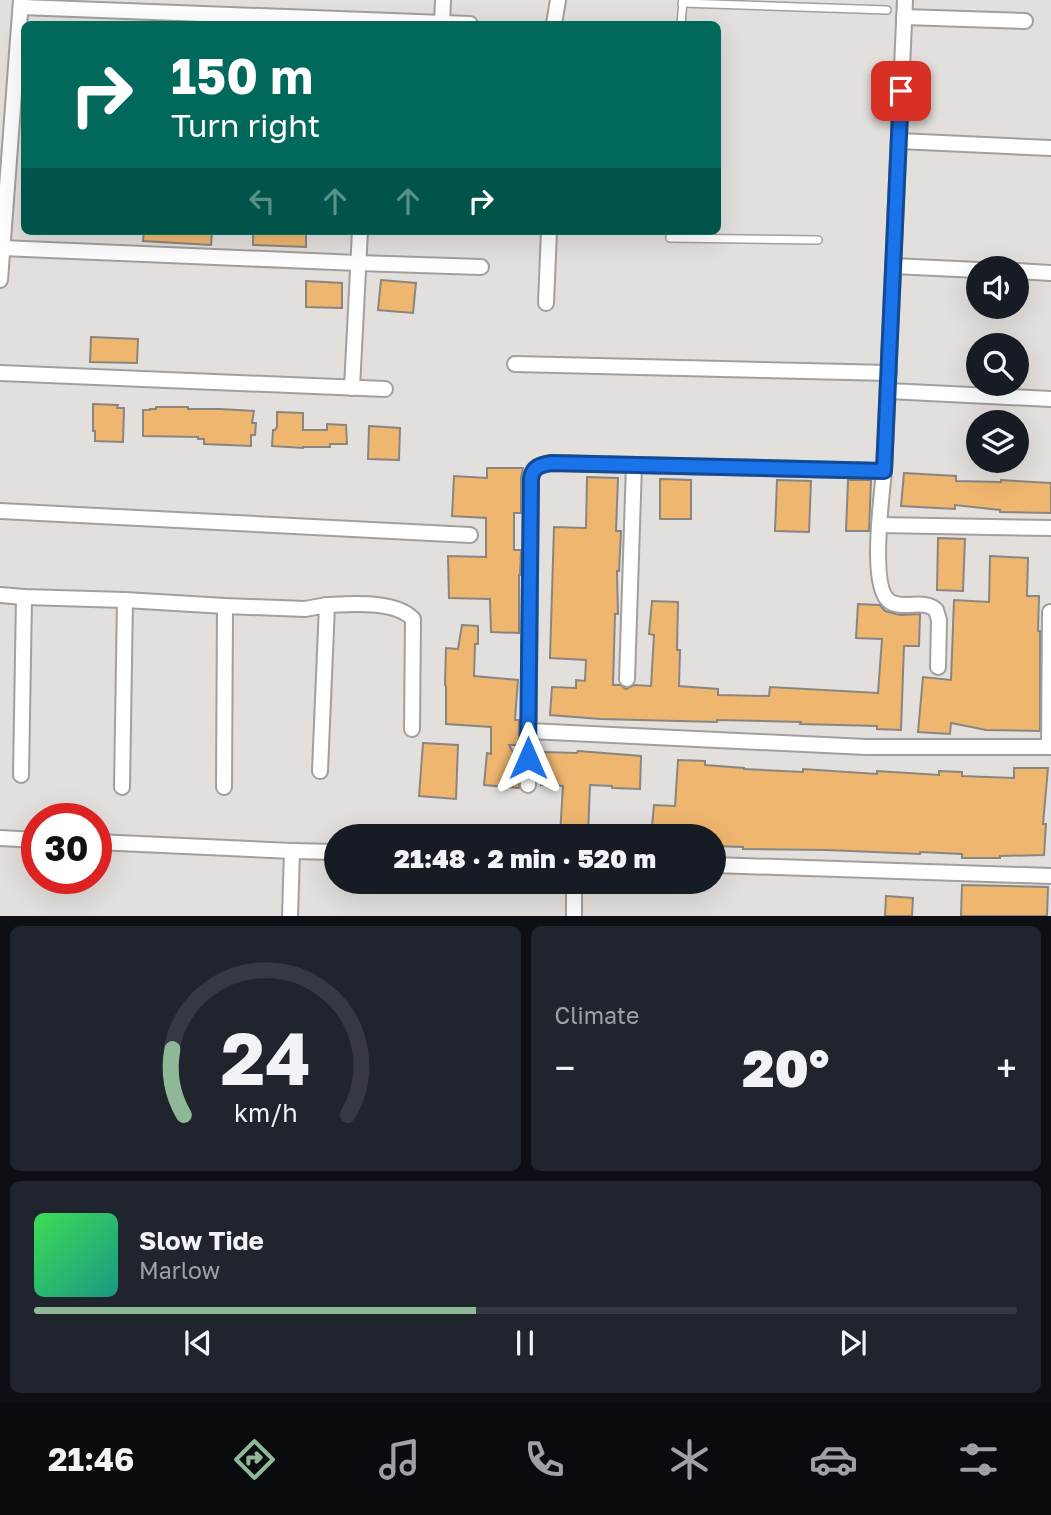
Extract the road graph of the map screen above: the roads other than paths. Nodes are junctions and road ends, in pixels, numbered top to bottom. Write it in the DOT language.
graph roads {
  1 [pos="247,0"];
  2 [pos="443,0"];
  3 [pos="558,0"];
  4 [pos="905,0"];
  5 [pos="682,2"];
  6 [pos="21,3"];
  7 [pos="887,10"];
  8 [pos="904,17"];
  9 [pos="246,20"];
  10 [pos="311,21"];
  11 [pos="442,21"];
  12 [pos="554,21"];
  13 [pos="681,21"];
  14 [pos="1025,21"];
  15 [pos="0,76"];
  16 [pos="15,77"];
  17 [pos="18,129"];
  18 [pos="899,141"];
  19 [pos="1051,148"];
  20 [pos="3,208"];
  21 [pos="360,235"];
  22 [pos="548,235"];
  23 [pos="670,235"];
  24 [pos="818,240"];
  25 [pos="2,248"];
  26 [pos="358,264"];
  27 [pos="893,266"];
  28 [pos="481,267"];
  29 [pos="966,269"];
  30 [pos="1029,272"];
  31 [pos="1051,273"];
  32 [pos="0,280"];
  33 [pos="546,303"];
  34 [pos="515,364"];
  35 [pos="0,373"];
  36 [pos="888,373"];
  37 [pos="352,388"];
  38 [pos="385,389"];
  39 [pos="888,391"];
  40 [pos="1051,399"];
  41 [pos="634,465"];
  42 [pos="884,471"];
  43 [pos="0,511"];
  44 [pos="879,525"];
  45 [pos="1051,528"];
  46 [pos="470,535"];
  47 [pos="0,595"];
  48 [pos="24,597"];
  49 [pos="125,600"];
  50 [pos="327,605"];
  51 [pos="225,606"];
  52 [pos="1050,612"];
  53 [pos="938,667"];
  54 [pos="627,679"];
  55 [pos="412,729"];
  56 [pos="529,731"];
  57 [pos="1050,747"];
  58 [pos="320,771"];
  59 [pos="21,775"];
  60 [pos="528,785"];
  61 [pos="122,787"];
  62 [pos="224,787"];
  63 [pos="0,838"];
  64 [pos="21,839"];
  65 [pos="112,843"];
  66 [pos="292,851"];
  67 [pos="324,852"];
  68 [pos="726,864"];
  69 [pos="1051,876"];
  70 [pos="574,894"];
  71 [pos="290,916"];
  72 [pos="574,916"];
  1 -- 9 [label="street"];
  2 -- 11 [label="street"];
  3 -- 12 [label="street"];
  4 -- 8 [label="street"];
  5 -- 7 [label="lane"];
  5 -- 13 [label="lane"];
  6 -- 9 [label="street"];
  6 -- 16 [label="street"];
  8 -- 14 [label="street"];
  8 -- 18 [label="street"];
  9 -- 10 [label="street"];
  15 -- 16 [label="street"];
  16 -- 17 [label="street"];
  17 -- 20 [label="street"];
  18 -- 19 [label="street"];
  18 -- 27 [label="street"];
  20 -- 25 [label="street"];
  21 -- 26 [label="street"];
  22 -- 33 [label="street"];
  23 -- 24 [label="lane"];
  25 -- 26 [label="street"];
  25 -- 32 [label="street"];
  26 -- 28 [label="street"];
  26 -- 37 [label="street"];
  27 -- 29 [label="street"];
  27 -- 36 [label="street"];
  30 -- 31 [label="street"];
  34 -- 36 [label="street"];
  35 -- 37 [label="street"];
  36 -- 39 [label="street"];
  37 -- 38 [label="street"];
  39 -- 40 [label="street"];
  39 -- 42 [label="street"];
  41 -- 42 [label="street"];
  41 -- 54 [label="street"];
  41 -- 56 [label="street"];
  42 -- 44 [label="street"];
  43 -- 46 [label="street"];
  44 -- 45 [label="street"];
  44 -- 53 [label="street"];
  47 -- 48 [label="street"];
  48 -- 49 [label="street"];
  48 -- 59 [label="street"];
  49 -- 51 [label="street"];
  49 -- 61 [label="street"];
  50 -- 51 [label="street"];
  50 -- 55 [label="street"];
  50 -- 58 [label="street"];
  51 -- 62 [label="street"];
  52 -- 57 [label="street"];
  56 -- 57 [label="street"];
  56 -- 60 [label="street"];
  63 -- 64 [label="street"];
  65 -- 66 [label="street"];
  66 -- 67 [label="street"];
  66 -- 71 [label="street"];
  68 -- 69 [label="street"];
  70 -- 72 [label="street"];
}
